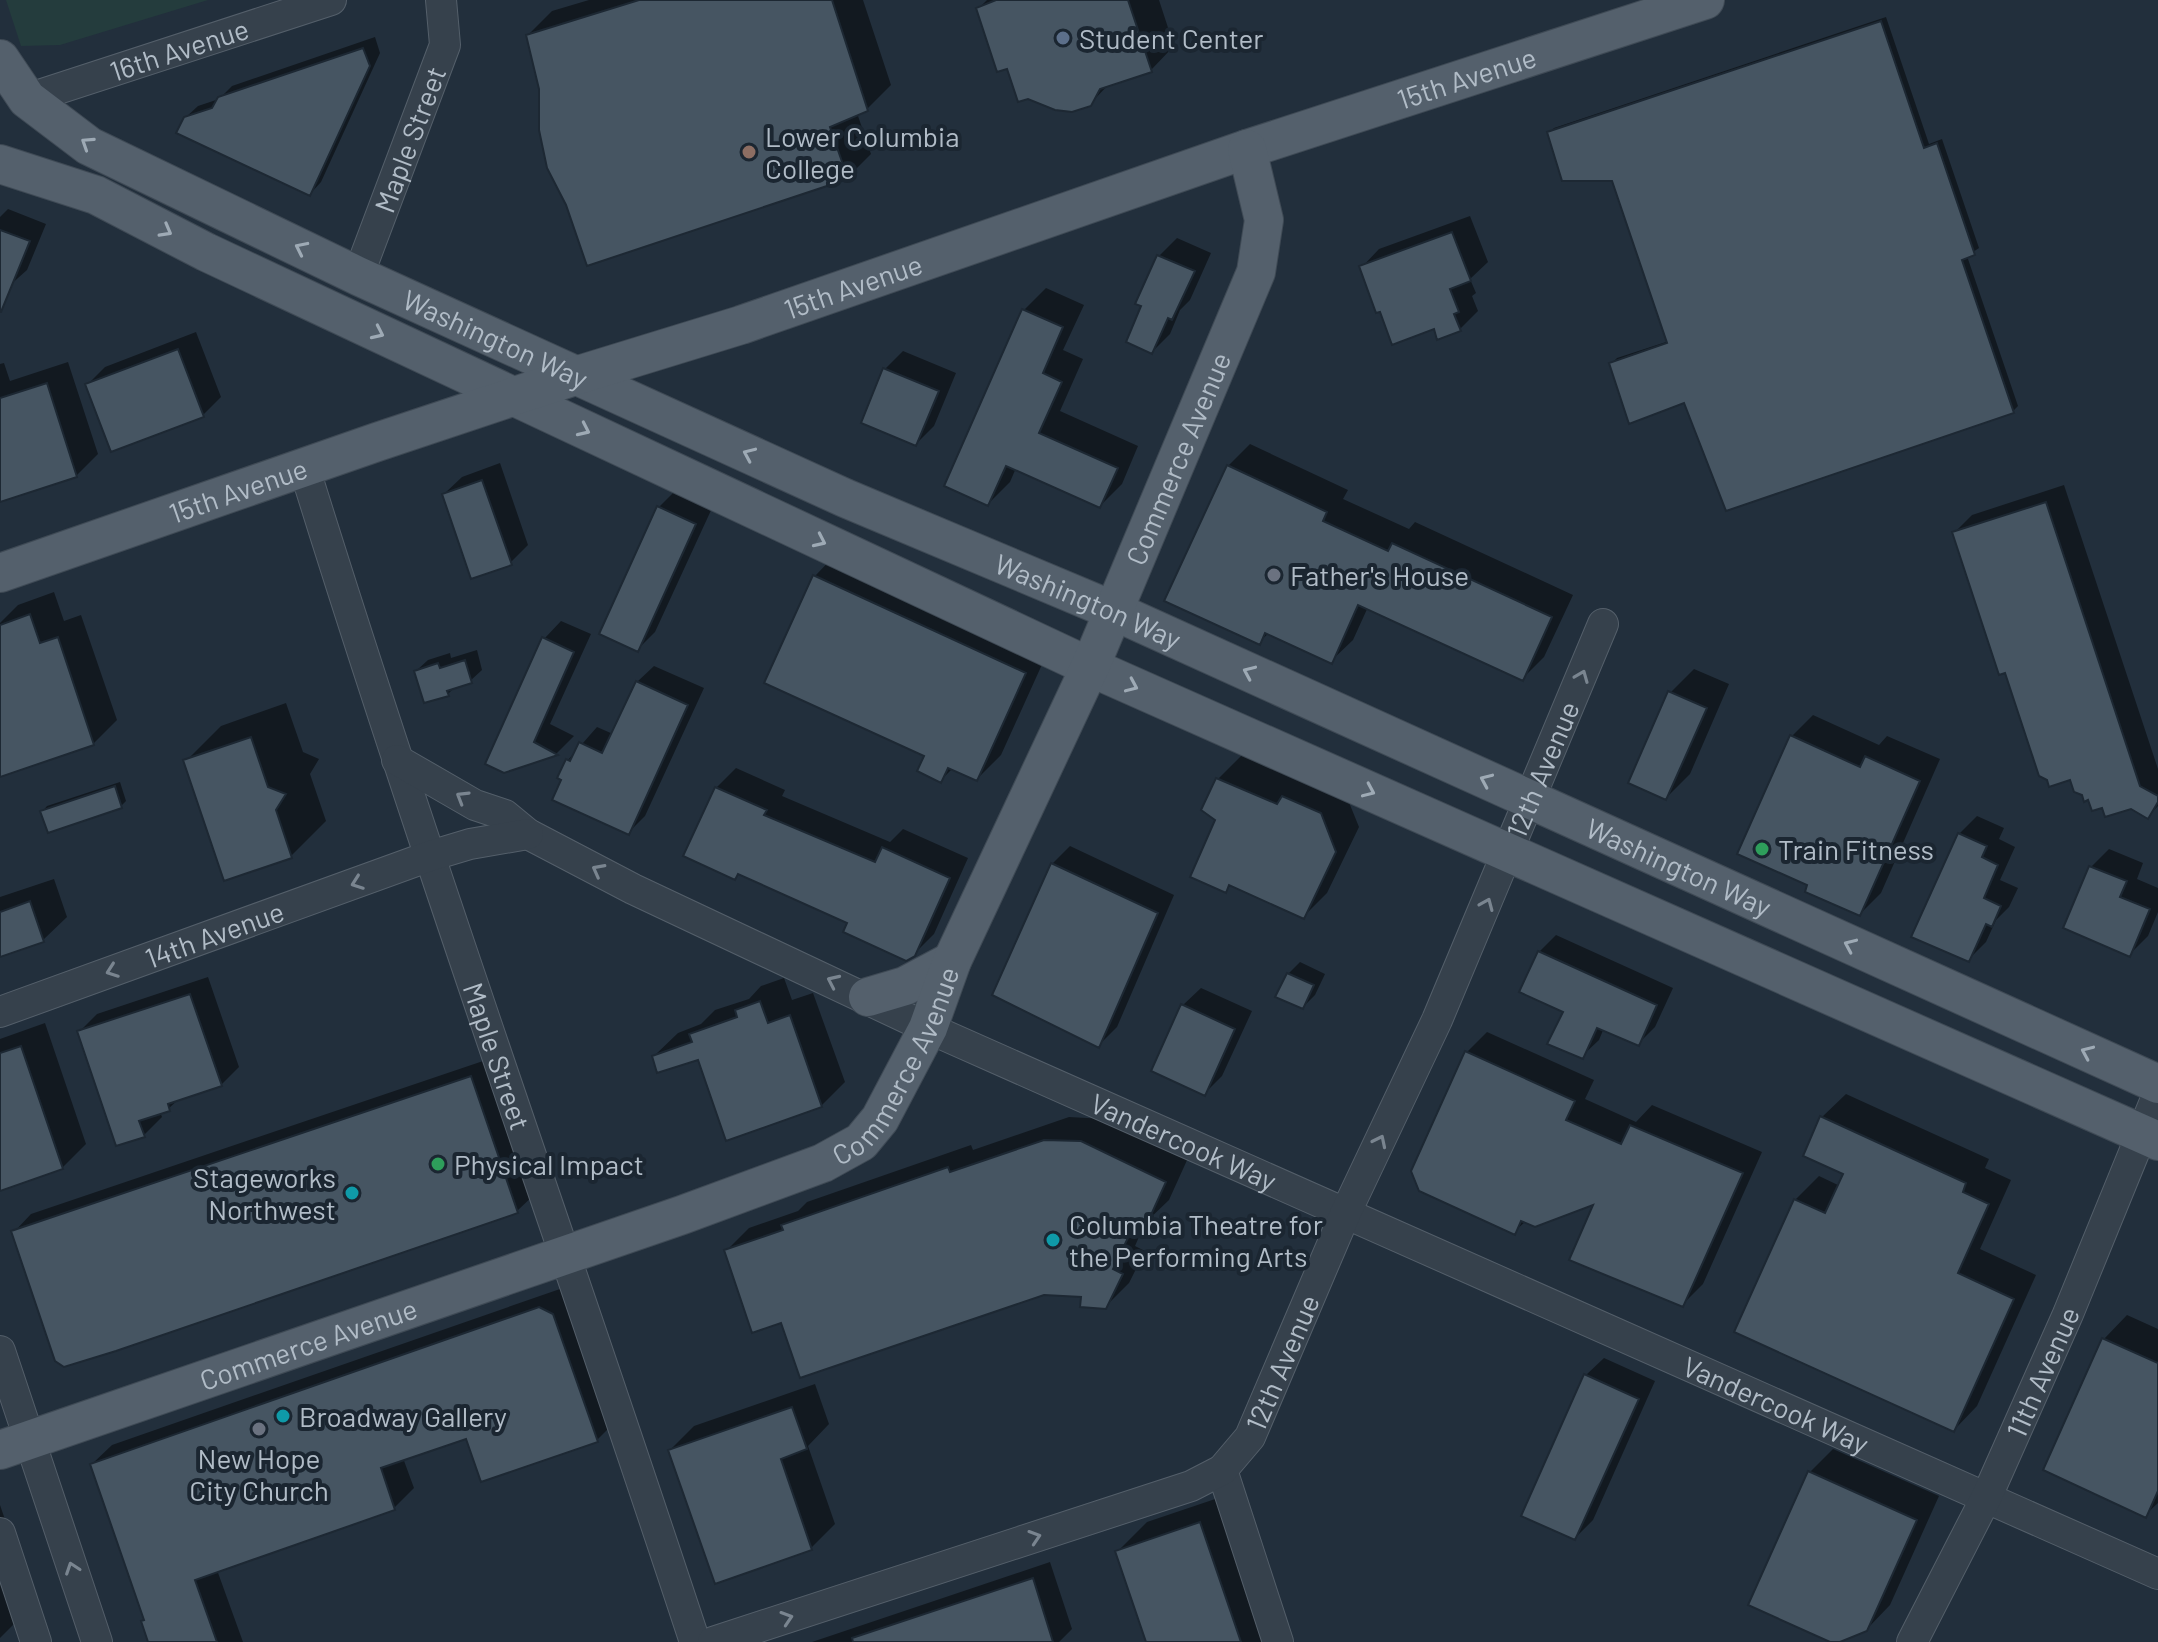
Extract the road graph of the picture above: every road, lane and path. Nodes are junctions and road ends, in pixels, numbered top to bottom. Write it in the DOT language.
graph roads {
  1 [pos="331,0"];
  2 [pos="441,0"];
  3 [pos="1705,0"];
  4 [pos="0,59"];
  5 [pos="27,99"];
  6 [pos="1247,149"];
  7 [pos="0,164"];
  8 [pos="358,276"];
  9 [pos="575,376"];
  10 [pos="514,397"];
  11 [pos="304,467"];
  12 [pos="0,573"];
  13 [pos="1114,611"];
  14 [pos="1603,624"];
  15 [pos="1090,667"];
  16 [pos="397,760"];
  17 [pos="1531,800"];
  18 [pos="528,834"];
  19 [pos="1509,853"];
  20 [pos="430,856"];
  21 [pos="952,961"];
  22 [pos="868,997"];
  23 [pos="0,1012"];
  24 [pos="928,1028"];
  25 [pos="2158,1084"];
  26 [pos="2158,1094"];
  27 [pos="2150,1137"];
  28 [pos="1346,1212"];
  29 [pos="567,1256"];
  30 [pos="0,1351"];
  31 [pos="14,1446"];
  32 [pos="1222,1470"];
  33 [pos="1987,1496"];
  34 [pos="0,1533"];
  35 [pos="2158,1574"];
  36 [pos="36,1642"];
  37 [pos="97,1642"];
  38 [pos="695,1642"];
  39 [pos="713,1642"];
  40 [pos="1278,1642"];
  41 [pos="1912,1642"];
  1 -- 5 [label="street, 16th Avenue"];
  2 -- 8 [label="street, Maple Street"];
  3 -- 6 [label="main road, 15th Avenue"];
  4 -- 5 [label="main road, Washington Way"];
  8 -- 5 [label="main road, Washington Way, one-way"];
  6 -- 9 [label="main road, 15th Avenue"];
  6 -- 13 [label="main road, Commerce Avenue"];
  7 -- 10 [label="main road, Washington Way, one-way"];
  8 -- 9 [label="main road, Washington Way"];
  9 -- 10 [label="main road, 15th Avenue"];
  13 -- 9 [label="main road, Washington Way, one-way"];
  10 -- 11 [label="main road, 15th Avenue"];
  10 -- 15 [label="main road, Washington Way, one-way"];
  11 -- 12 [label="main road, 15th Avenue"];
  11 -- 16 [label="street, Maple Street"];
  13 -- 15 [label="main road, Commerce Avenue"];
  17 -- 13 [label="main road, Washington Way, one-way"];
  17 -- 14 [label="street, 12th Avenue, one-way"];
  15 -- 19 [label="main road, Washington Way, one-way"];
  15 -- 21 [label="main road, Commerce Avenue"];
  18 -- 16 [label="street, Vandercook Way, one-way"];
  16 -- 20 [label="street, Maple Street"];
  17 -- 19 [label="street, 12th Avenue"];
  25 -- 17 [label="main road, Washington Way, one-way"];
  18 -- 20 [label="street"];
  22 -- 18 [label="street, Vandercook Way, one-way"];
  19 -- 27 [label="main road, Washington Way"];
  28 -- 19 [label="street, 12th Avenue, one-way"];
  20 -- 23 [label="street, 14th Avenue, one-way"];
  20 -- 29 [label="street, Maple Street"];
  21 -- 22 [label="main road"];
  21 -- 24 [label="main road, Commerce Avenue"];
  22 -- 24 [label="street, Vandercook Way"];
  24 -- 28 [label="street, Vandercook Way"];
  24 -- 29 [label="main road, Commerce Avenue"];
  26 -- 27 [label="street, 11th Avenue"];
  27 -- 33 [label="street, 11th Avenue"];
  28 -- 32 [label="street, 12th Avenue"];
  28 -- 33 [label="street, Vandercook Way"];
  29 -- 31 [label="main road, Commerce Avenue"];
  29 -- 38 [label="street, Maple Street"];
  30 -- 31 [label="street"];
  37 -- 31 [label="street, one-way"];
  39 -- 32 [label="street, 12th Avenue, one-way"];
  32 -- 40 [label="street"];
  33 -- 35 [label="street, Vandercook Way"];
  33 -- 41 [label="street, 11th Avenue"];
  34 -- 36 [label="street"];
}
